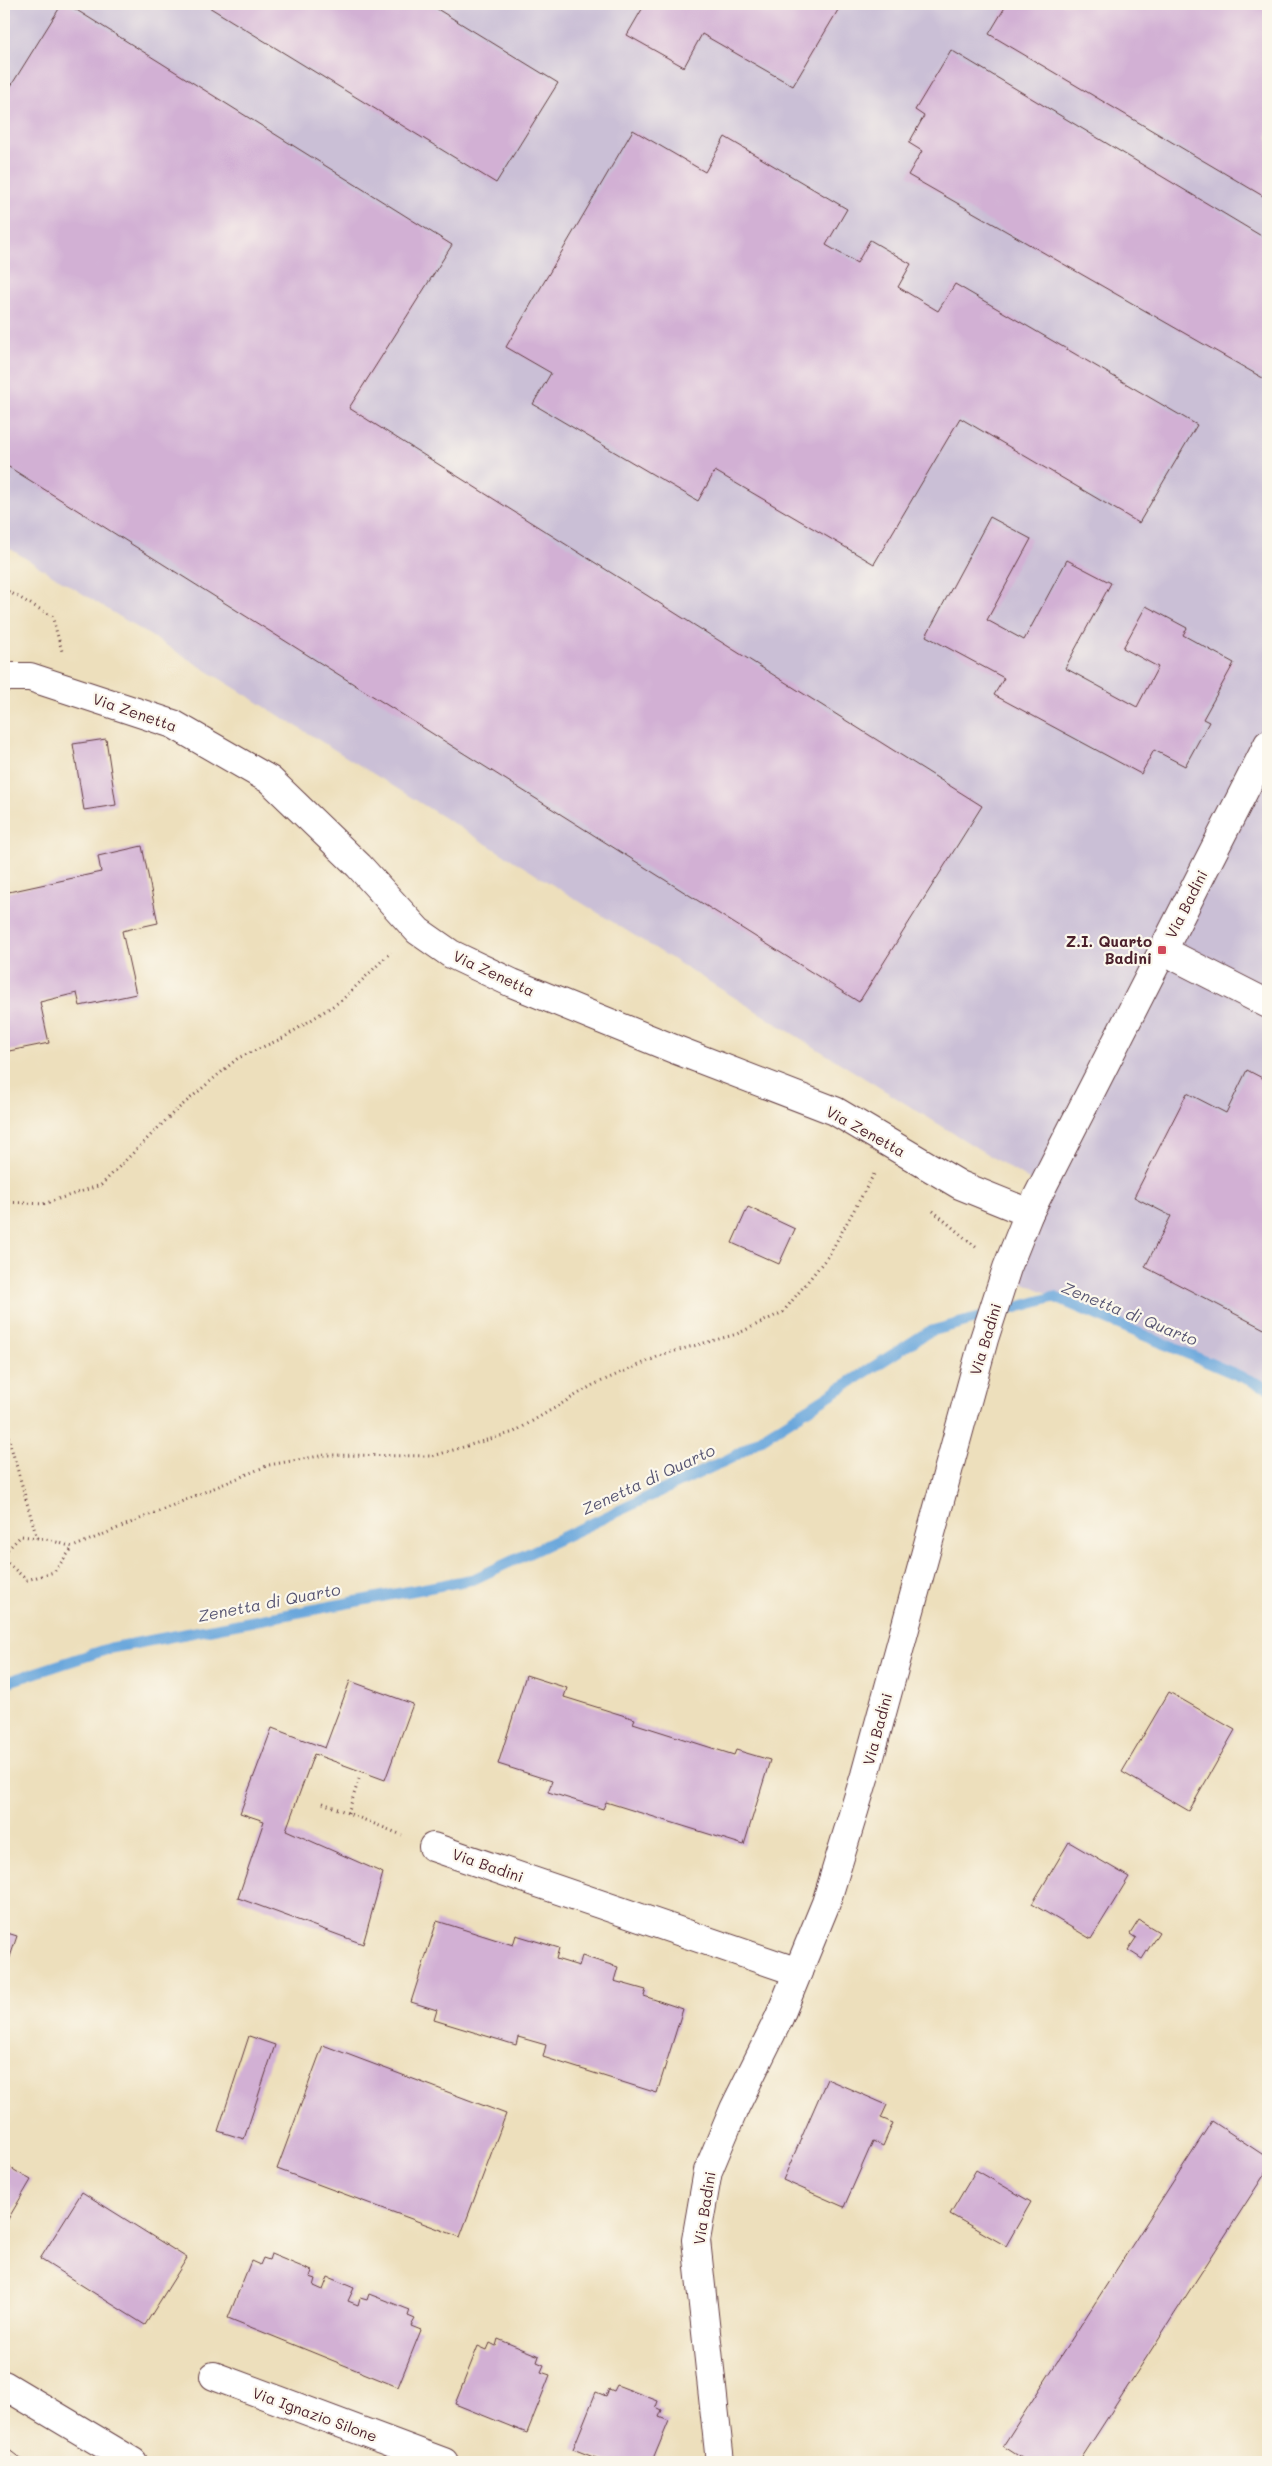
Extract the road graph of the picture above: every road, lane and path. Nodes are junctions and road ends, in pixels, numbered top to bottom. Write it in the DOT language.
graph roads {
  1 [pos="4,589"];
  2 [pos="4,677"];
  3 [pos="55,685"];
  4 [pos="1268,744"];
  5 [pos="394,950"];
  6 [pos="1162,950"];
  7 [pos="1268,1004"];
  8 [pos="874,1174"];
  9 [pos="4,1202"];
  10 [pos="1029,1213"];
  11 [pos="4,1422"];
  12 [pos="37,1538"];
  13 [pos="73,1547"];
  14 [pos="4,1553"];
  15 [pos="4,1560"];
  16 [pos="359,1779"];
  17 [pos="322,1803"];
  18 [pos="348,1813"];
  19 [pos="433,1847"];
  20 [pos="798,1972"];
  21 [pos="214,2376"];
  22 [pos="4,2385"];
  23 [pos="133,2462"];
  24 [pos="444,2462"];
  25 [pos="720,2462"];
  1 -- 3 [label="path"];
  2 -- 3 [label="street, Via Zenetta"];
  3 -- 10 [label="street, Via Zenetta"];
  4 -- 6 [label="street, Via Badini"];
  5 -- 9 [label="path"];
  6 -- 7 [label="street"];
  6 -- 10 [label="street, Via Badini"];
  8 -- 13 [label="path"];
  10 -- 20 [label="street, Via Badini"];
  11 -- 12 [label="path"];
  12 -- 13 [label="path"];
  12 -- 14 [label="path"];
  13 -- 15 [label="path"];
  16 -- 18 [label="path"];
  17 -- 18 [label="path"];
  18 -- 19 [label="path"];
  19 -- 20 [label="street, Via Badini"];
  20 -- 25 [label="street, Via Badini"];
  21 -- 24 [label="street, Via Ignazio Silone"];
  22 -- 23 [label="street"];
}
